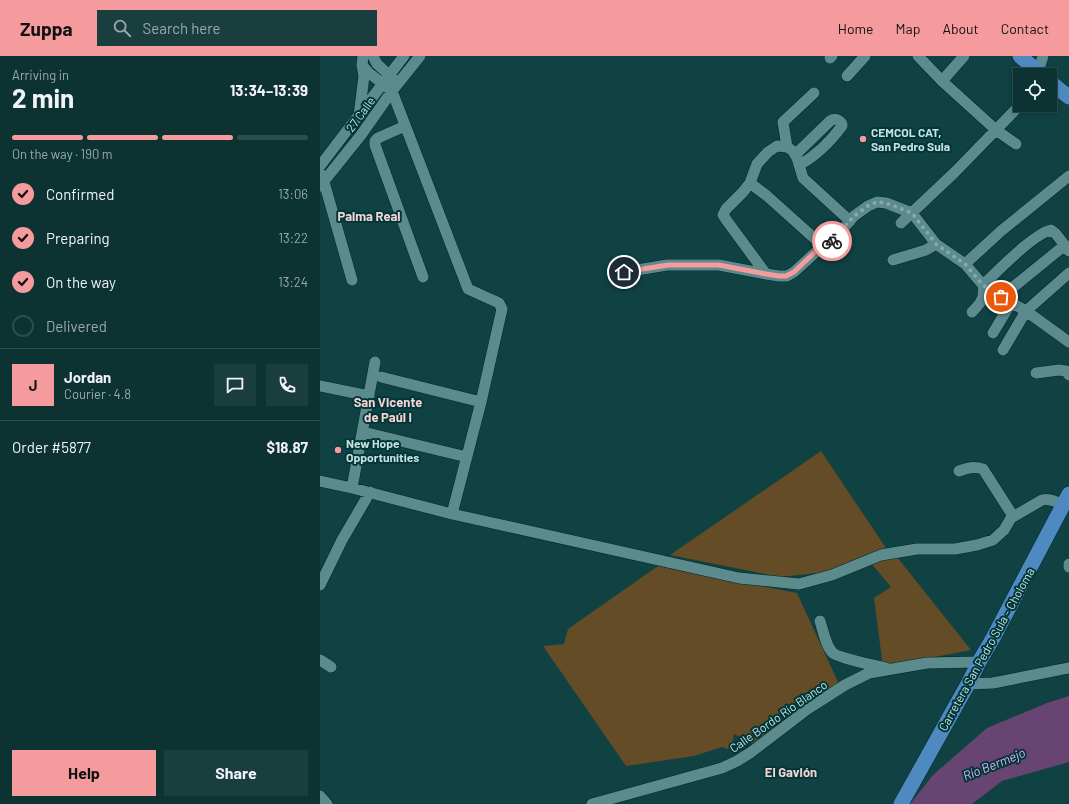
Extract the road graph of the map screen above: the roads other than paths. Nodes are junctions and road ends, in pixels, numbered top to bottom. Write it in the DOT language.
graph roads {
  1 [pos="373,56"];
  2 [pos="404,56"];
  3 [pos="420,56"];
  4 [pos="865,56"];
  5 [pos="918,56"];
  6 [pos="964,56"];
  7 [pos="1020,56"];
  8 [pos="1043,56"];
  9 [pos="362,60"];
  10 [pos="1034,68"];
  11 [pos="1041,68"];
  12 [pos="847,76"];
  13 [pos="386,80"];
  14 [pos="942,81"];
  15 [pos="396,87"];
  16 [pos="1057,88"];
  17 [pos="814,93"];
  18 [pos="1069,97"];
  19 [pos="1013,112"];
  20 [pos="358,117"];
  21 [pos="405,126"];
  22 [pos="996,130"];
  23 [pos="1016,144"];
  24 [pos="787,147"];
  25 [pos="320,167"];
  26 [pos="1069,176"];
  27 [pos="322,183"];
  28 [pos="750,183"];
  29 [pos="912,213"];
  30 [pos="850,221"];
  31 [pos="901,223"];
  32 [pos="936,244"];
  33 [pos="824,247"];
  34 [pos="1067,248"];
  35 [pos="893,260"];
  36 [pos="965,264"];
  37 [pos="624,272"];
  38 [pos="1069,273"];
  39 [pos="766,274"];
  40 [pos="423,277"];
  41 [pos="352,280"];
  42 [pos="983,285"];
  43 [pos="1001,297"];
  44 [pos="1011,303"];
  45 [pos="1026,311"];
  46 [pos="972,312"];
  47 [pos="993,333"];
  48 [pos="1069,342"];
  49 [pos="1003,350"];
  50 [pos="375,362"];
  51 [pos="1036,373"];
  52 [pos="1069,374"];
  53 [pos="381,377"];
  54 [pos="320,386"];
  55 [pos="369,396"];
  56 [pos="481,402"];
  57 [pos="363,432"];
  58 [pos="467,458"];
  59 [pos="959,471"];
  60 [pos="320,481"];
  61 [pos="352,488"];
  62 [pos="370,492"];
  63 [pos="1066,499"];
  64 [pos="452,514"];
  65 [pos="1014,516"];
  66 [pos="320,585"];
  67 [pos="820,621"];
  68 [pos="320,660"];
  69 [pos="979,662"];
  70 [pos="332,667"];
  71 [pos="1069,668"];
  72 [pos="891,669"];
  73 [pos="968,684"];
  74 [pos="320,796"];
  75 [pos="327,804"];
  76 [pos="592,804"];
  77 [pos="901,804"];
  1 -- 13 [label="street"];
  2 -- 13 [label="street, 27 Calle"];
  3 -- 15 [label="street, 27 Calle"];
  4 -- 12 [label="street"];
  5 -- 14 [label="street"];
  6 -- 14 [label="street"];
  7 -- 10 [label="main road"];
  8 -- 11 [label="street"];
  9 -- 13 [label="street"];
  9 -- 20 [label="street"];
  13 -- 15 [label="street"];
  13 -- 20 [label="street, 27 Calle"];
  14 -- 22 [label="street"];
  15 -- 21 [label="street"];
  15 -- 27 [label="street, 27 Calle"];
  16 -- 18 [label="main road"];
  17 -- 24 [label="street"];
  19 -- 22 [label="street"];
  20 -- 25 [label="street, 27 Calle"];
  21 -- 40 [label="street"];
  21 -- 56 [label="street"];
  22 -- 23 [label="street"];
  22 -- 29 [label="street"];
  24 -- 28 [label="street"];
  24 -- 30 [label="street"];
  25 -- 27 [label="street"];
  26 -- 36 [label="street"];
  27 -- 41 [label="street"];
  28 -- 33 [label="street"];
  28 -- 39 [label="street"];
  29 -- 30 [label="street"];
  29 -- 31 [label="street"];
  29 -- 32 [label="street"];
  30 -- 33 [label="street"];
  32 -- 35 [label="street"];
  32 -- 36 [label="street"];
  33 -- 39 [label="street"];
  34 -- 42 [label="street"];
  34 -- 43 [label="street"];
  36 -- 42 [label="street"];
  37 -- 39 [label="street"];
  38 -- 45 [label="street"];
  42 -- 43 [label="street"];
  42 -- 46 [label="street"];
  43 -- 44 [label="street"];
  44 -- 45 [label="street"];
  44 -- 47 [label="street"];
  45 -- 48 [label="street"];
  45 -- 49 [label="street"];
  50 -- 55 [label="street"];
  51 -- 52 [label="street"];
  53 -- 56 [label="street"];
  54 -- 55 [label="street"];
  55 -- 57 [label="street"];
  56 -- 58 [label="street"];
  57 -- 58 [label="street"];
  57 -- 61 [label="street"];
  58 -- 64 [label="street"];
  59 -- 65 [label="street"];
  60 -- 61 [label="street"];
  61 -- 62 [label="street"];
  62 -- 64 [label="street"];
  62 -- 66 [label="street"];
  63 -- 65 [label="street"];
  63 -- 69 [label="main road, Carretera San Pedro Sula - Choloma"];
  64 -- 65 [label="street"];
  67 -- 72 [label="street"];
  68 -- 70 [label="street"];
  69 -- 72 [label="street, Calle Bordo Río Blanco"];
  69 -- 73 [label="main road, Carretera San Pedro Sula - Choloma"];
  71 -- 73 [label="street"];
  72 -- 76 [label="street, Calle Bordo Río Blanco"];
  73 -- 77 [label="main road, Carretera San Pedro Sula - Choloma"];
  74 -- 75 [label="street"];
}
